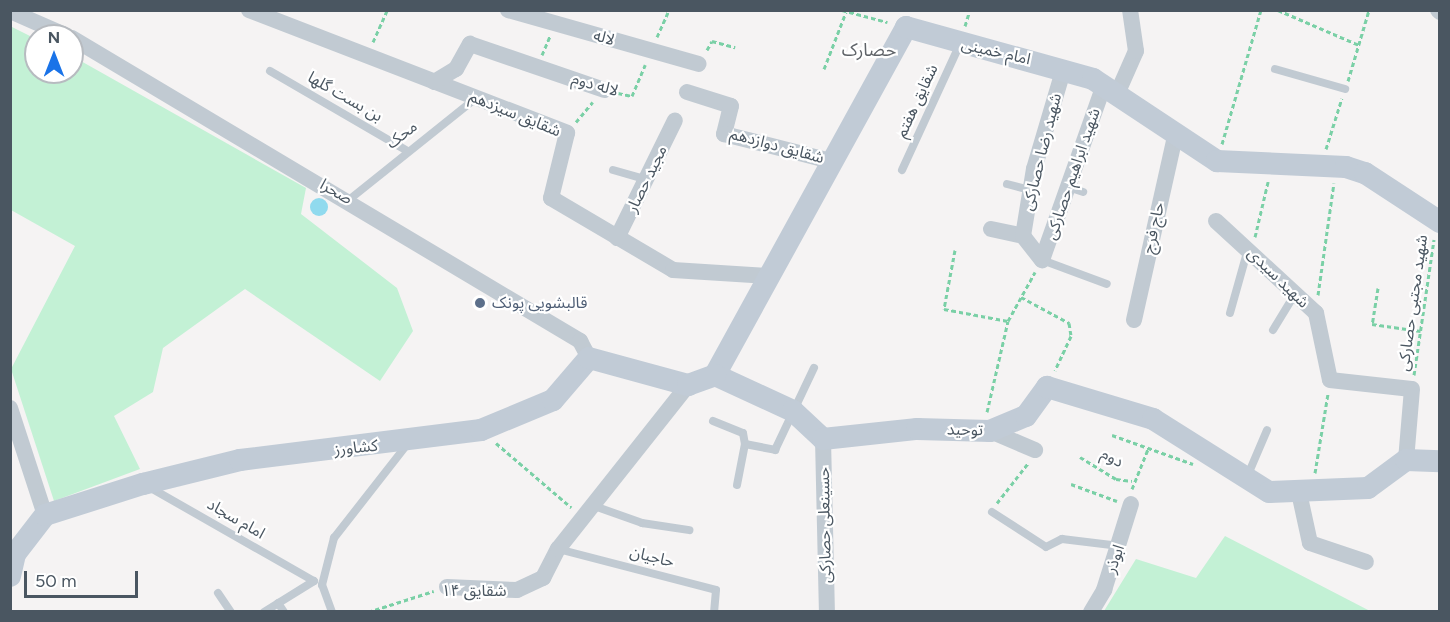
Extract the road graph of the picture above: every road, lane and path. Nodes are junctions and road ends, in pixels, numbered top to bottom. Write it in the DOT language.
graph roads {
  1 [pos="249,10"];
  2 [pos="387,10"];
  3 [pos="508,10"];
  4 [pos="669,10"];
  5 [pos="1130,10"];
  6 [pos="1261,10"];
  7 [pos="1278,10"];
  8 [pos="10,11"];
  9 [pos="844,11"];
  10 [pos="40,24"];
  11 [pos="556,24"];
  12 [pos="906,27"];
  13 [pos="712,41"];
  14 [pos="960,44"];
  15 [pos="84,45"];
  16 [pos="1359,45"];
  17 [pos="735,47"];
  18 [pos="651,51"];
  19 [pos="367,56"];
  20 [pos="699,64"];
  21 [pos="537,67"];
  22 [pos="1064,68"];
  23 [pos="824,69"];
  24 [pos="1275,69"];
  25 [pos="270,70"];
  26 [pos="434,82"];
  27 [pos="1345,89"];
  28 [pos="604,90"];
  29 [pos="1111,90"];
  30 [pos="687,92"];
  31 [pos="476,98"];
  32 [pos="675,120"];
  33 [pos="567,133"];
  34 [pos="1175,137"];
  35 [pos="406,150"];
  36 [pos="831,160"];
  37 [pos="1217,161"];
  38 [pos="1271,166"];
  39 [pos="1336,166"];
  40 [pos="614,170"];
  41 [pos="902,170"];
  42 [pos="648,180"];
  43 [pos="1007,183"];
  44 [pos="1029,190"];
  45 [pos="350,199"];
  46 [pos="1216,221"];
  47 [pos="1438,221"];
  48 [pos="991,229"];
  49 [pos="1023,236"];
  50 [pos="617,238"];
  51 [pos="955,250"];
  52 [pos="1250,250"];
  53 [pos="1042,260"];
  54 [pos="768,276"];
  55 [pos="1107,284"];
  56 [pos="1378,288"];
  57 [pos="1295,294"];
  58 [pos="1021,297"];
  59 [pos="1230,313"];
  60 [pos="1316,314"];
  61 [pos="1134,320"];
  62 [pos="1008,321"];
  63 [pos="1273,330"];
  64 [pos="1421,331"];
  65 [pos="589,358"];
  66 [pos="814,368"];
  67 [pos="715,375"];
  68 [pos="1330,380"];
  69 [pos="688,385"];
  70 [pos="1047,387"];
  71 [pos="1412,389"];
  72 [pos="10,408"];
  73 [pos="793,411"];
  74 [pos="713,421"];
  75 [pos="481,430"];
  76 [pos="1266,430"];
  77 [pos="986,431"];
  78 [pos="1112,435"];
  79 [pos="823,439"];
  80 [pos="410,442"];
  81 [pos="745,444"];
  82 [pos="1035,450"];
  83 [pos="1080,457"];
  84 [pos="1406,460"];
  85 [pos="1440,461"];
  86 [pos="1247,478"];
  87 [pos="143,484"];
  88 [pos="1071,484"];
  89 [pos="737,485"];
  90 [pos="1305,488"];
  91 [pos="1131,504"];
  92 [pos="992,512"];
  93 [pos="591,513"];
  94 [pos="45,515"];
  95 [pos="689,530"];
  96 [pos="1120,546"];
  97 [pos="558,549"];
  98 [pos="13,554"];
  99 [pos="1366,562"];
  100 [pos="10,576"];
  101 [pos="447,587"];
  102 [pos="218,594"];
  103 [pos="278,603"];
  104 [pos="231,612"];
  105 [pos="264,612"];
  106 [pos="284,612"];
  107 [pos="332,612"];
  108 [pos="368,612"];
  109 [pos="714,612"];
  110 [pos="827,612"];
  111 [pos="1091,612"];
  1 -- 19 [label="street, شقایق سیزدهم"];
  2 -- 19 [label="path"];
  3 -- 11 [label="street, لاله"];
  4 -- 18 [label="path, لاله دوم"];
  5 -- 29 [label="street, شهید ابراهیم حصارکی"];
  6 -- 37 [label="path"];
  7 -- 16 [label="path"];
  8 -- 10 [label="street"];
  9 -- 12 [label="path"];
  9 -- 23 [label="path"];
  11 -- 18 [label="street, لاله"];
  11 -- 21 [label="path"];
  12 -- 14 [label="street, امام خمینی"];
  12 -- 36 [label="street"];
  13 -- 17 [label="path"];
  14 -- 22 [label="street, امام خمینی"];
  14 -- 41 [label="lane, شقایق هفتم"];
  15 -- 45 [label="street, صحرا"];
  18 -- 20 [label="street, لاله"];
  18 -- 28 [label="path, لاله دوم"];
  19 -- 26 [label="street, شقایق سیزدهم"];
  21 -- 26 [label="street, لاله دوم"];
  21 -- 28 [label="street, لاله دوم"];
  22 -- 29 [label="street, امام خمینی"];
  22 -- 44 [label="street, شهید رضا حصارکی"];
  24 -- 27 [label="lane"];
  25 -- 35 [label="lane, بن بست گلها"];
  26 -- 31 [label="street, شقایق سیزدهم"];
  28 -- 33 [label="path"];
  29 -- 34 [label="street, امام خمینی"];
  29 -- 53 [label="street, شهید ابراهیم حصارکی"];
  30 -- 36 [label="street, شقایق دوازدهم"];
  31 -- 33 [label="street, شقایق سیزدهم"];
  31 -- 35 [label="lane, محک"];
  32 -- 42 [label="street, مجید حصار"];
  33 -- 50 [label="street, شقایق سیزدهم"];
  34 -- 37 [label="street, امام خمینی"];
  34 -- 61 [label="street, حاج فرج"];
  35 -- 45 [label="lane, محک"];
  36 -- 54 [label="street"];
  37 -- 38 [label="street, امام خمینی"];
  38 -- 39 [label="street, امام خمینی"];
  38 -- 52 [label="path"];
  39 -- 47 [label="street, امام خمینی"];
  39 -- 60 [label="path"];
  40 -- 42 [label="lane"];
  42 -- 50 [label="street, مجید حصار"];
  43 -- 44 [label="lane"];
  44 -- 49 [label="street, شهید رضا حصارکی"];
  45 -- 65 [label="street, صحرا"];
  46 -- 52 [label="street, شهید سیدی"];
  47 -- 64 [label="path, شهید مجتبی حصارکی"];
  48 -- 49 [label="street"];
  49 -- 53 [label="street"];
  50 -- 54 [label="street, شقایق سیزدهم"];
  51 -- 62 [label="path"];
  52 -- 57 [label="street, شهید سیدی"];
  52 -- 59 [label="lane"];
  53 -- 55 [label="lane"];
  53 -- 58 [label="path, شهید ابراهیم حصارکی"];
  54 -- 67 [label="street"];
  56 -- 64 [label="path"];
  57 -- 60 [label="street, شهید سیدی"];
  57 -- 63 [label="lane"];
  58 -- 62 [label="path, شهید ابراهیم حصارکی"];
  58 -- 70 [label="path"];
  60 -- 68 [label="street, شهید سیدی"];
  62 -- 77 [label="path, شهید ابراهیم حصارکی"];
  64 -- 71 [label="path, شهید مجتبی حصارکی"];
  65 -- 69 [label="street"];
  65 -- 75 [label="street, کشاورز"];
  66 -- 73 [label="lane"];
  67 -- 69 [label="street"];
  67 -- 73 [label="street"];
  68 -- 71 [label="street"];
  68 -- 90 [label="path"];
  69 -- 93 [label="street, شقایق ۱۴"];
  70 -- 77 [label="street, توحید"];
  70 -- 86 [label="street"];
  71 -- 84 [label="street"];
  72 -- 94 [label="street"];
  73 -- 79 [label="street"];
  73 -- 81 [label="lane"];
  74 -- 81 [label="lane"];
  75 -- 80 [label="street, کشاورز"];
  75 -- 93 [label="path"];
  76 -- 86 [label="lane"];
  77 -- 79 [label="street, توحید"];
  77 -- 82 [label="street"];
  78 -- 83 [label="path, دوم"];
  79 -- 110 [label="street, حسینعلی حصارکی"];
  80 -- 87 [label="street, کشاورز"];
  80 -- 107 [label="lane"];
  81 -- 89 [label="lane"];
  82 -- 92 [label="path"];
  84 -- 85 [label="street"];
  84 -- 90 [label="street"];
  86 -- 90 [label="street"];
  87 -- 94 [label="street, کشاورز"];
  87 -- 103 [label="lane, امام سجاد"];
  88 -- 91 [label="path"];
  90 -- 99 [label="street"];
  91 -- 96 [label="street, ابوذر"];
  92 -- 96 [label="lane"];
  93 -- 95 [label="lane"];
  93 -- 97 [label="street, شقایق ۱۴"];
  94 -- 98 [label="street"];
  96 -- 111 [label="street, ابوذر"];
  97 -- 101 [label="street, شقایق ۱۴"];
  97 -- 109 [label="lane, حاجیان"];
  98 -- 100 [label="street"];
  101 -- 108 [label="path, شقایق ۱۴"];
  102 -- 104 [label="lane"];
  103 -- 105 [label="lane"];
  103 -- 106 [label="lane"];
}
